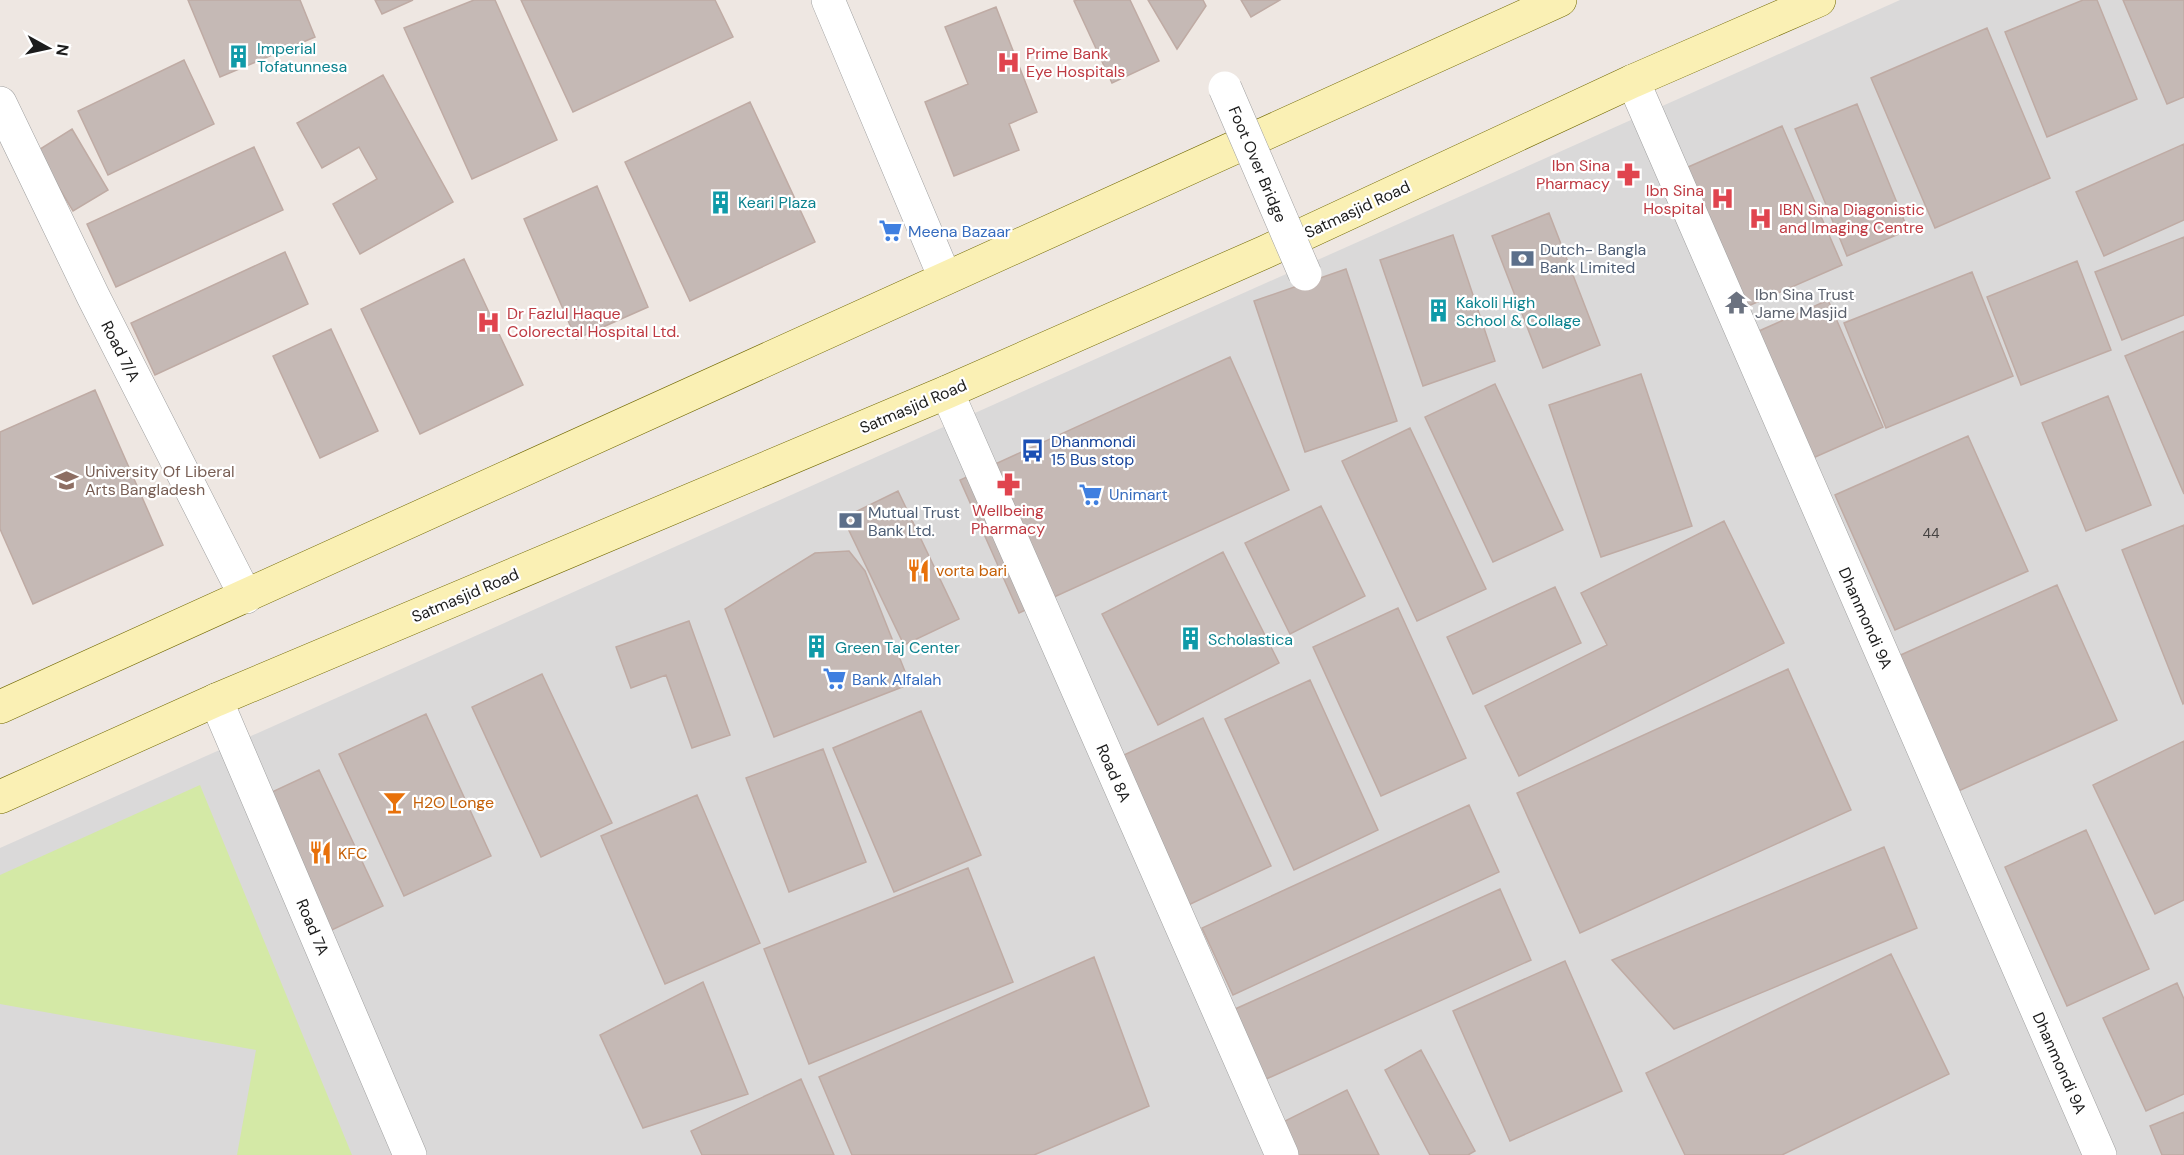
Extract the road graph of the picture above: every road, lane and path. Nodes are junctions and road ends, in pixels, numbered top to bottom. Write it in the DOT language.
graph roads {
  1 [pos="828,0"];
  2 [pos="1560,0"];
  3 [pos="1819,0"];
  4 [pos="1633,81"];
  5 [pos="1225,88"];
  6 [pos="0,103"];
  7 [pos="1305,274"];
  8 [pos="945,278"];
  9 [pos="947,392"];
  10 [pos="246,597"];
  11 [pos="216,700"];
  12 [pos="0,706"];
  13 [pos="0,797"];
  14 [pos="410,1155"];
  15 [pos="1282,1155"];
  16 [pos="2100,1155"];
  1 -- 8 [label="street"];
  2 -- 8 [label="main road"];
  3 -- 4 [label="main road, Satmasjid Road"];
  4 -- 9 [label="main road, Satmasjid Road"];
  4 -- 16 [label="street, Dhanmondi 9A"];
  5 -- 7 [label="street, Foot Over Bridge, bridge"];
  6 -- 10 [label="street, Road 7/A"];
  8 -- 10 [label="main road"];
  9 -- 11 [label="main road, Satmasjid Road"];
  9 -- 15 [label="street, Road 8A"];
  10 -- 12 [label="main road"];
  11 -- 13 [label="main road, Satmasjid Road"];
  11 -- 14 [label="street, Road 7A"];
}
